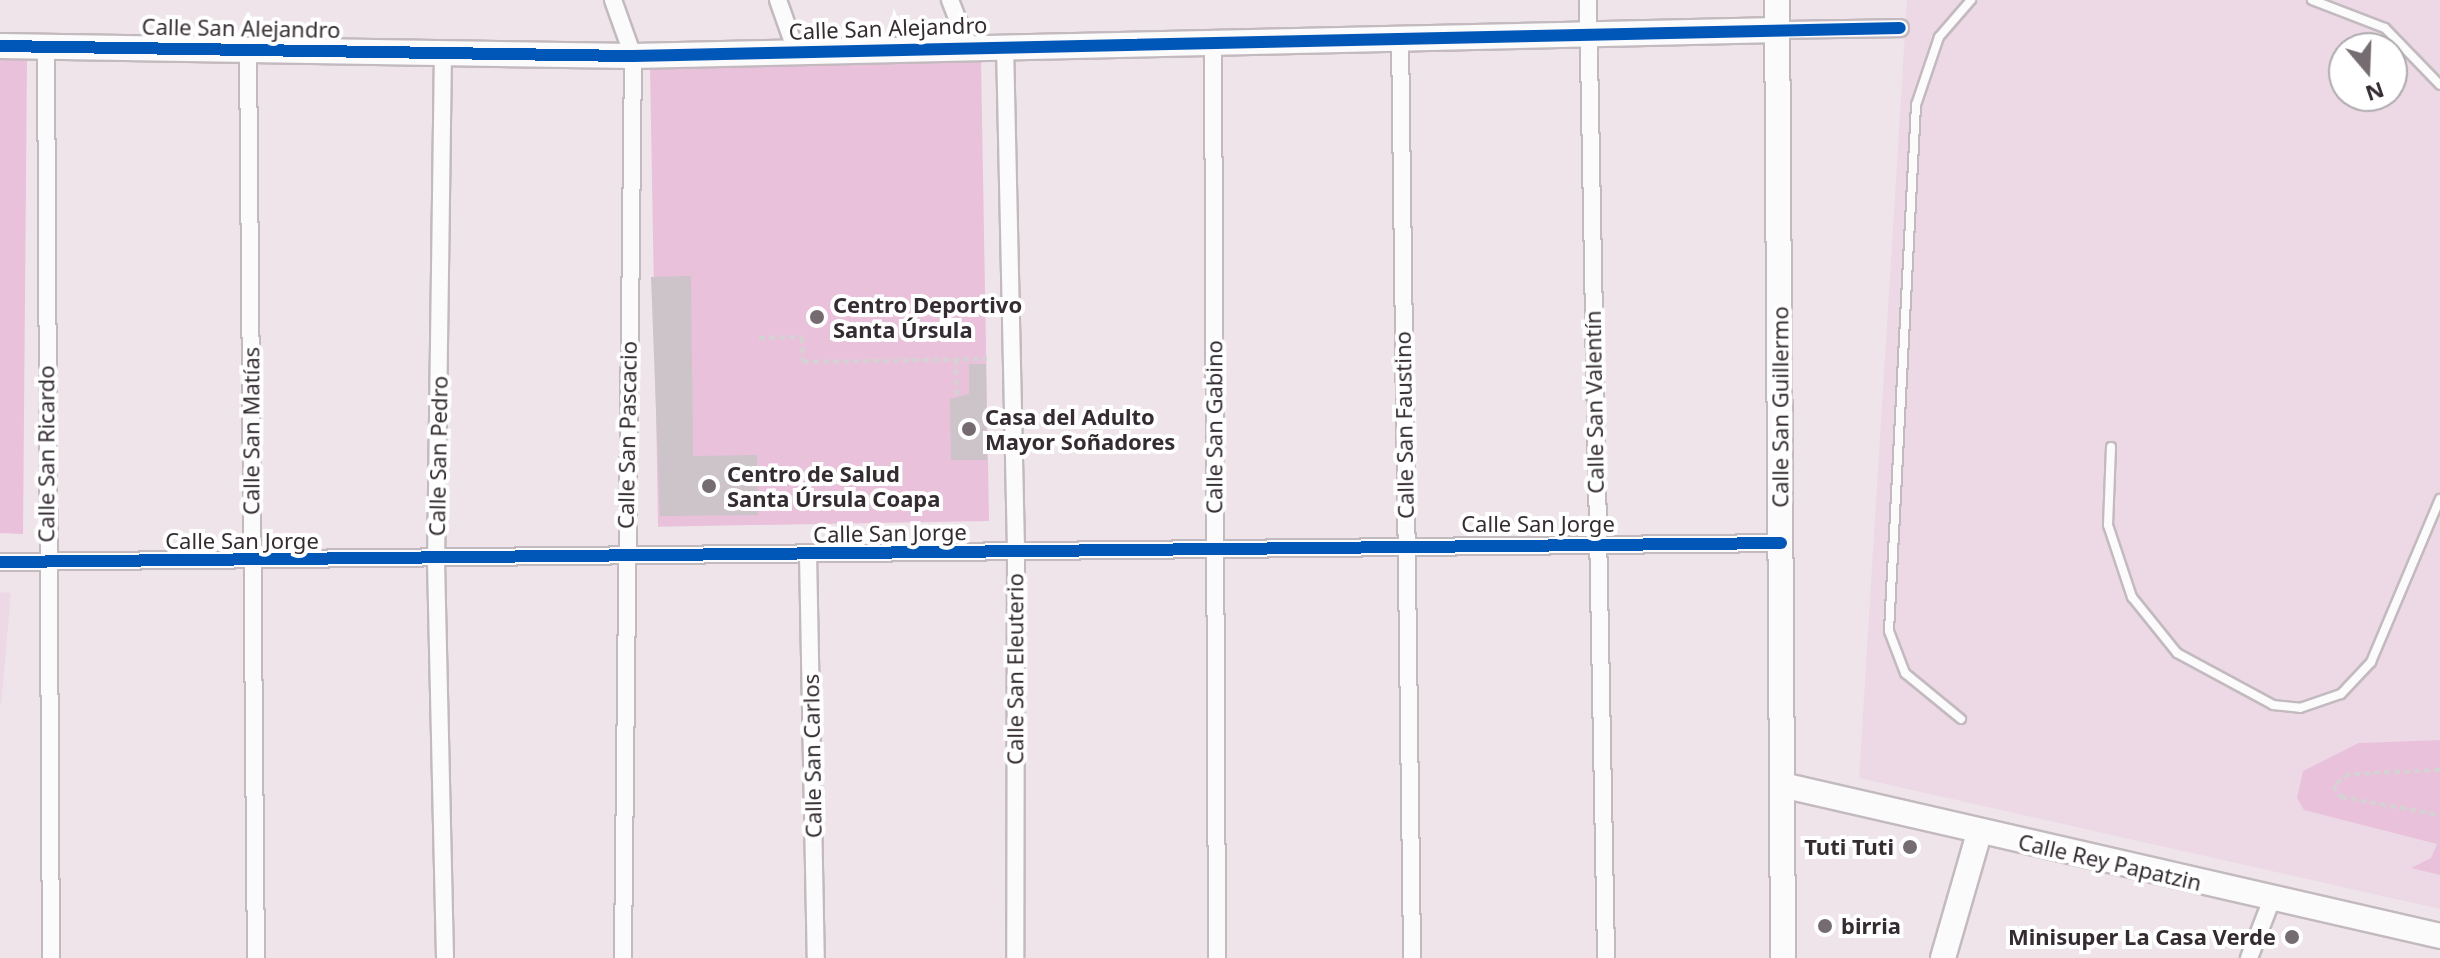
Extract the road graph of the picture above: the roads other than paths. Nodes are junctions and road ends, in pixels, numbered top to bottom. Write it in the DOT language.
graph roads {
  1 [pos="613,0"];
  2 [pos="778,0"];
  3 [pos="950,0"];
  4 [pos="1588,0"];
  5 [pos="1777,0"];
  6 [pos="1971,0"];
  7 [pos="2312,0"];
  8 [pos="1900,28"];
  9 [pos="1778,30"];
  10 [pos="1400,36"];
  11 [pos="1588,37"];
  12 [pos="1213,40"];
  13 [pos="1005,45"];
  14 [pos="0,46"];
  15 [pos="46,46"];
  16 [pos="968,46"];
  17 [pos="248,49"];
  18 [pos="443,50"];
  19 [pos="796,51"];
  20 [pos="633,56"];
  21 [pos="2440,85"];
  22 [pos="2111,447"];
  23 [pos="2440,499"];
  24 [pos="1596,543"];
  25 [pos="1781,543"];
  26 [pos="1405,544"];
  27 [pos="1215,548"];
  28 [pos="1016,551"];
  29 [pos="808,554"];
  30 [pos="625,555"];
  31 [pos="251,561"];
  32 [pos="436,561"];
  33 [pos="0,562"];
  34 [pos="46,562"];
  35 [pos="1961,719"];
  36 [pos="1782,785"];
  37 [pos="1979,833"];
  38 [pos="2272,899"];
  39 [pos="2440,936"];
  40 [pos="51,958"];
  41 [pos="256,958"];
  42 [pos="445,958"];
  43 [pos="623,958"];
  44 [pos="816,958"];
  45 [pos="1015,958"];
  46 [pos="1217,958"];
  47 [pos="1412,958"];
  48 [pos="1606,958"];
  49 [pos="1783,958"];
  50 [pos="1943,958"];
  51 [pos="2249,958"];
  1 -- 20 [label="street"];
  2 -- 19 [label="street"];
  3 -- 16 [label="street"];
  4 -- 11 [label="street, Calle San Valentín"];
  5 -- 9 [label="street, Calle San Guillermo"];
  6 -- 35 [label="lane"];
  7 -- 21 [label="lane"];
  8 -- 9 [label="street"];
  9 -- 11 [label="street, Calle San Alejandro"];
  9 -- 25 [label="street, Calle San Guillermo"];
  10 -- 11 [label="street, Calle San Alejandro"];
  10 -- 12 [label="street, Calle San Alejandro"];
  10 -- 26 [label="street, Calle San Faustino"];
  11 -- 24 [label="street, Calle San Valentín"];
  12 -- 13 [label="street, Calle San Alejandro"];
  12 -- 27 [label="street, Calle San Gabino"];
  13 -- 16 [label="street, Calle San Alejandro"];
  13 -- 28 [label="street, Calle San Eleuterio"];
  14 -- 15 [label="street, Calle San Alejandro"];
  15 -- 17 [label="street, Calle San Alejandro"];
  15 -- 34 [label="street, Calle San Ricardo"];
  16 -- 19 [label="street, Calle San Alejandro"];
  17 -- 18 [label="street, Calle San Alejandro"];
  17 -- 31 [label="street, Calle San Matías"];
  18 -- 20 [label="street, Calle San Alejandro"];
  18 -- 32 [label="street, Calle San Pedro"];
  19 -- 20 [label="street, Calle San Alejandro"];
  20 -- 30 [label="street, Calle San Pascacio"];
  22 -- 23 [label="lane"];
  24 -- 25 [label="street, Calle San Jorge"];
  24 -- 26 [label="street, Calle San Jorge"];
  24 -- 48 [label="street, Calle San Valentín"];
  25 -- 36 [label="street, Calle San Guillermo"];
  26 -- 27 [label="street, Calle San Jorge"];
  26 -- 47 [label="street, Calle San Faustino"];
  27 -- 28 [label="street, Calle San Jorge"];
  27 -- 46 [label="street, Calle San Gabino"];
  28 -- 29 [label="street, Calle San Jorge"];
  28 -- 45 [label="street, Calle San Eleuterio"];
  29 -- 30 [label="street, Calle San Jorge"];
  29 -- 44 [label="street, Calle San Carlos"];
  30 -- 32 [label="street, Calle San Jorge"];
  30 -- 43 [label="street, Calle San Pascacio"];
  31 -- 32 [label="street, Calle San Jorge"];
  31 -- 34 [label="street, Calle San Jorge"];
  31 -- 41 [label="street, Calle San Matías"];
  32 -- 42 [label="street, Calle San Pedro"];
  33 -- 34 [label="street, Calle San Jorge"];
  34 -- 40 [label="street, Calle San Ricardo"];
  36 -- 37 [label="street, Calle Rey Papatzin"];
  36 -- 49 [label="street, Calle San Guillermo"];
  37 -- 38 [label="street, Calle Rey Papatzin"];
  37 -- 50 [label="street"];
  38 -- 39 [label="street, Calle Rey Papatzin"];
  38 -- 51 [label="street"];
}
